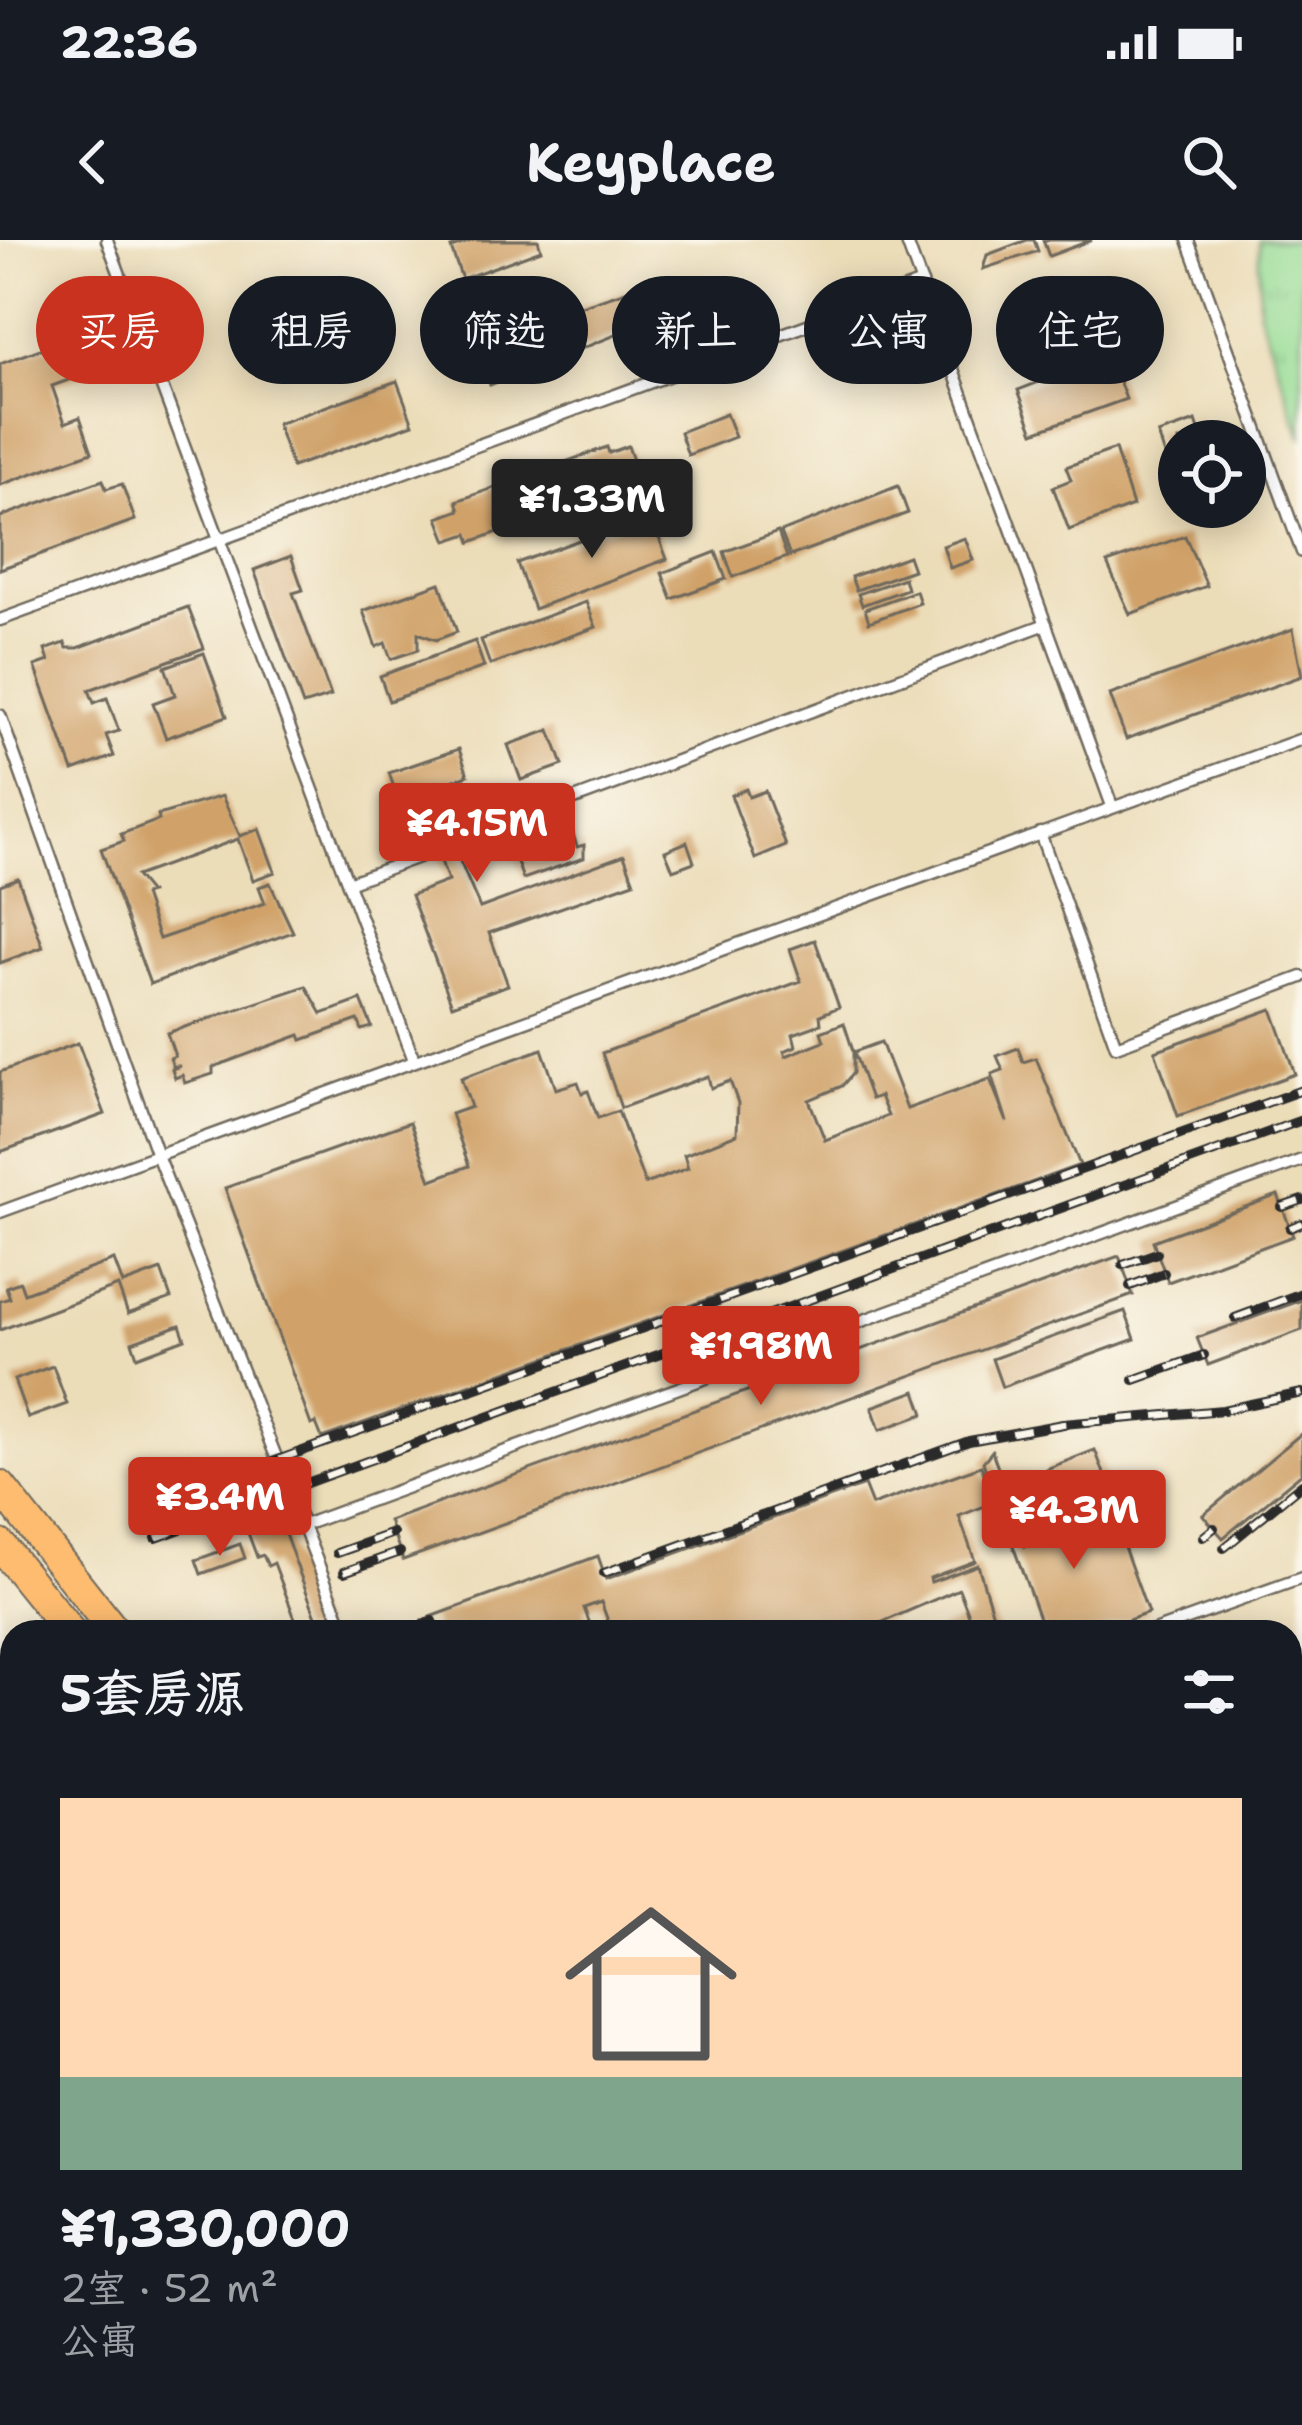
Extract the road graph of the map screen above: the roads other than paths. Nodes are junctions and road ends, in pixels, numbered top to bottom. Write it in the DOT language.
graph roads {
  1 [pos="107,240"];
  2 [pos="906,240"];
  3 [pos="1188,240"];
  4 [pos="919,276"];
  5 [pos="804,327"];
  6 [pos="958,384"];
  7 [pos="220,541"];
  8 [pos="1302,552"];
  9 [pos="0,620"];
  10 [pos="1046,624"];
  11 [pos="0,716"];
  12 [pos="1302,739"];
  13 [pos="1112,806"];
  14 [pos="1040,833"];
  15 [pos="348,884"];
  16 [pos="1302,977"];
  17 [pos="414,1060"];
  18 [pos="157,1155"];
  19 [pos="1302,1160"];
  20 [pos="0,1212"];
  21 [pos="0,1486"];
  22 [pos="301,1526"];
  23 [pos="0,1545"];
  24 [pos="1302,1578"];
  25 [pos="60,1620"];
  26 [pos="106,1620"];
  27 [pos="339,1620"];
  28 [pos="1184,1620"];
  1 -- 7 [label="lane"];
  2 -- 4 [label="lane"];
  3 -- 8 [label="lane"];
  5 -- 7 [label="lane"];
  6 -- 10 [label="lane"];
  7 -- 9 [label="lane"];
  7 -- 15 [label="lane"];
  10 -- 13 [label="lane"];
  10 -- 15 [label="lane"];
  11 -- 18 [label="lane"];
  12 -- 13 [label="lane"];
  13 -- 14 [label="lane"];
  14 -- 16 [label="lane"];
  14 -- 17 [label="lane"];
  15 -- 17 [label="lane"];
  17 -- 18 [label="lane"];
  18 -- 20 [label="lane"];
  18 -- 22 [label="lane"];
  19 -- 22 [label="lane"];
  21 -- 26 [label="main road"];
  22 -- 27 [label="lane"];
  23 -- 25 [label="main road"];
  24 -- 28 [label="lane"];
}
